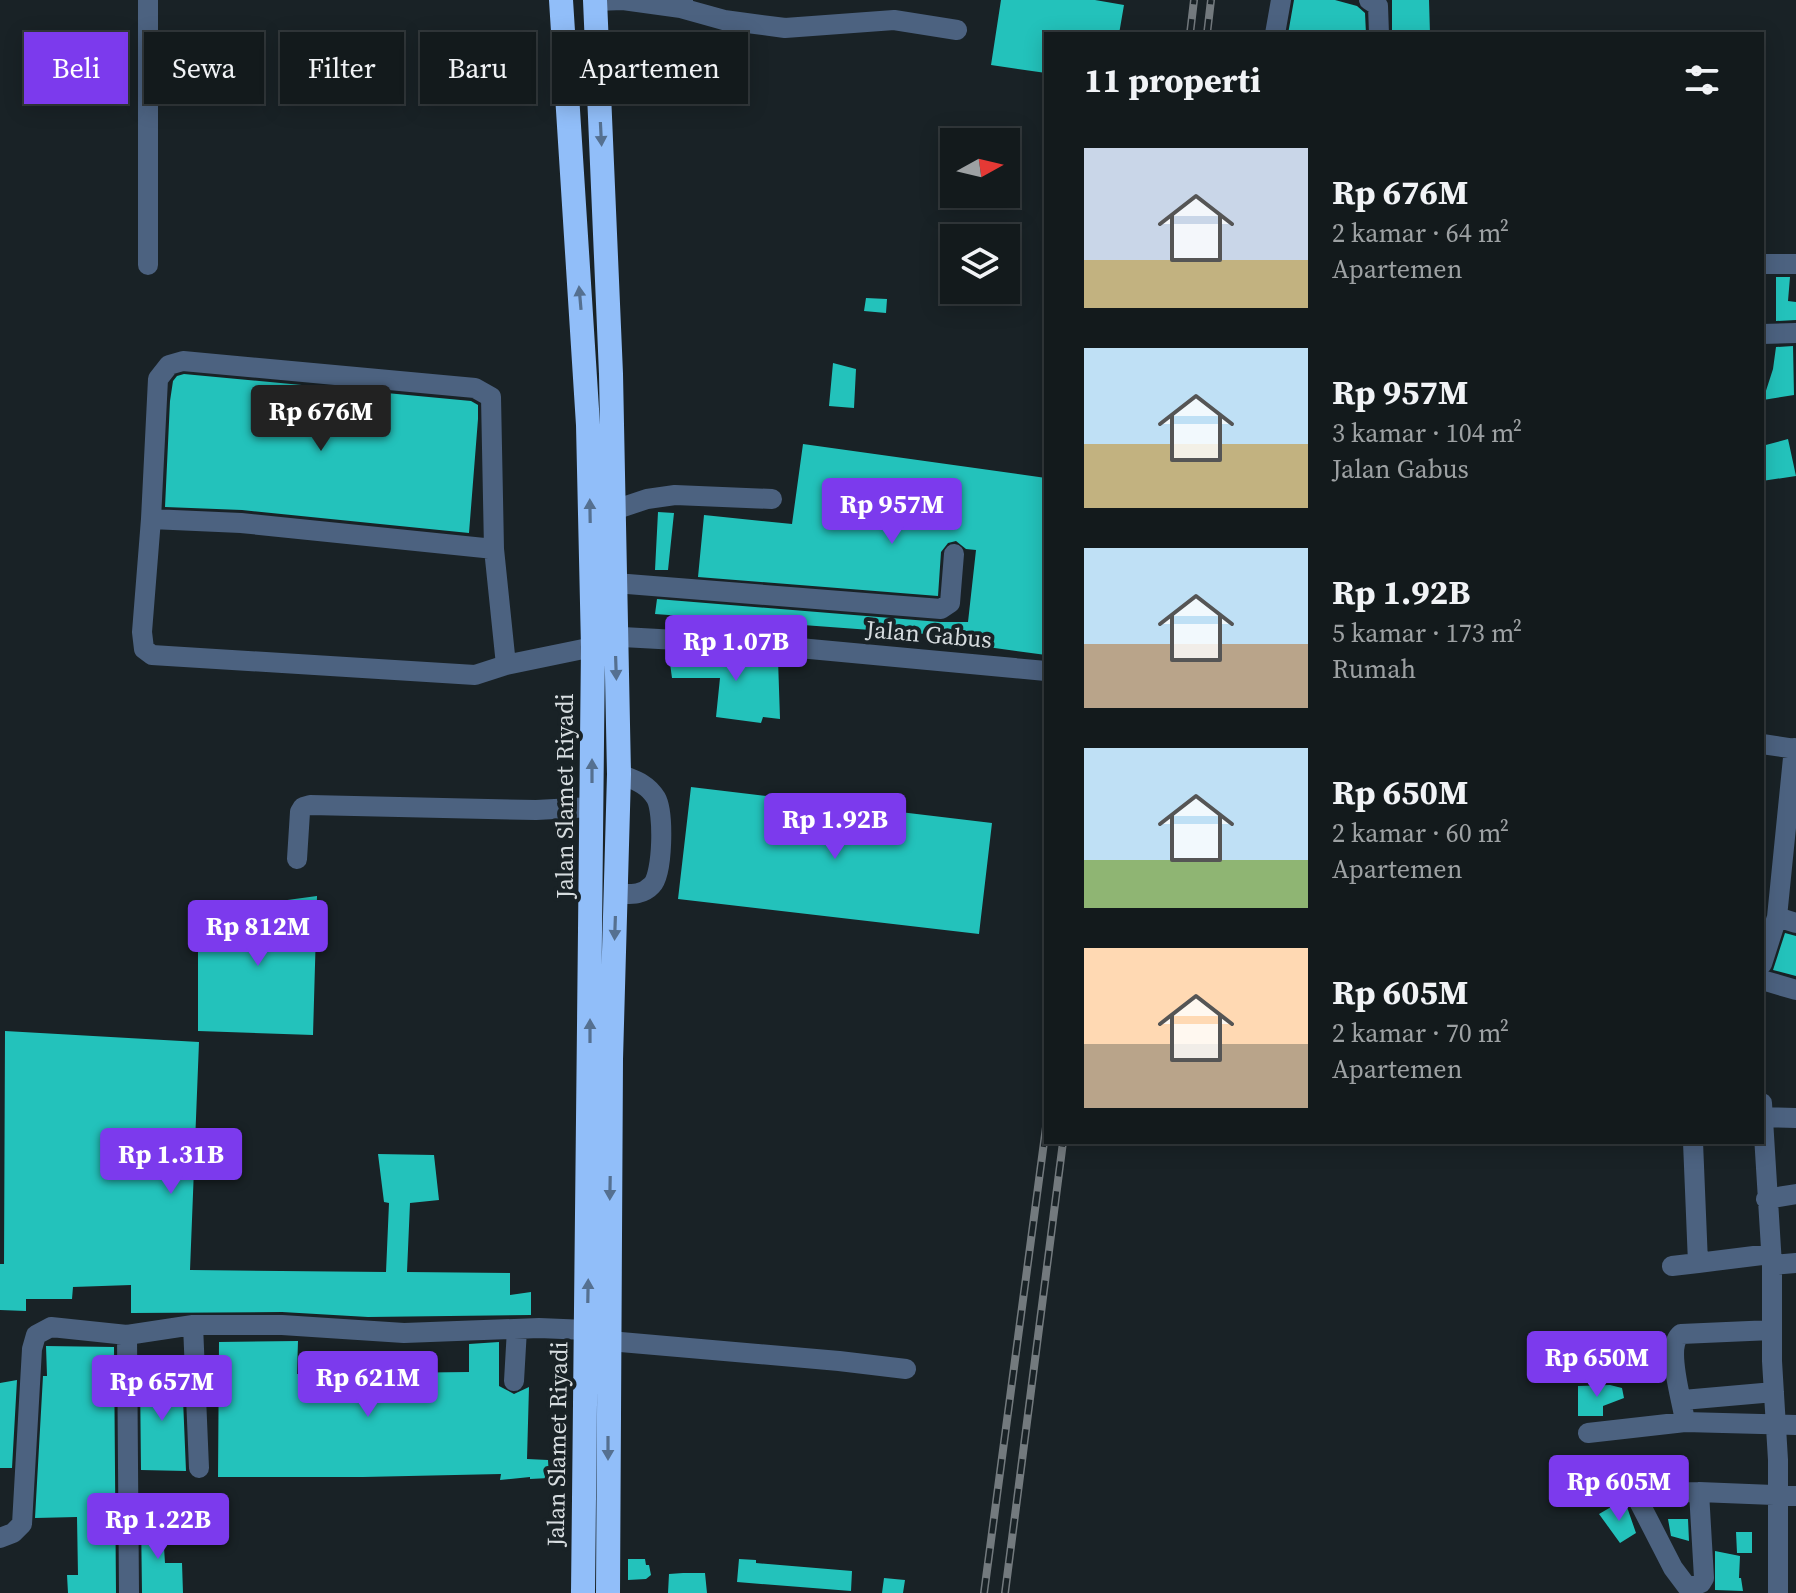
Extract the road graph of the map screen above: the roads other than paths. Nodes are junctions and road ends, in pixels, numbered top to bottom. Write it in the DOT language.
graph roads {
  1 [pos="148,0"];
  2 [pos="561,0"];
  3 [pos="595,0"];
  4 [pos="1281,0"];
  5 [pos="1369,0"];
  6 [pos="682,4"];
  7 [pos="957,30"];
  8 [pos="1275,32"];
  9 [pos="1379,32"];
  10 [pos="1764,264"];
  11 [pos="1796,264"];
  12 [pos="148,265"];
  13 [pos="1796,333"];
  14 [pos="1764,334"];
  15 [pos="600,424"];
  16 [pos="772,499"];
  17 [pos="614,510"];
  18 [pos="151,519"];
  19 [pos="494,549"];
  20 [pos="954,554"];
  21 [pos="615,583"];
  22 [pos="600,640"];
  23 [pos="506,665"];
  24 [pos="1044,671"];
  25 [pos="1764,744"];
  26 [pos="1795,748"];
  27 [pos="619,774"];
  28 [pos="592,807"];
  29 [pos="297,859"];
  30 [pos="616,894"];
  31 [pos="1791,919"];
  32 [pos="1764,961"];
  33 [pos="1764,981"];
  34 [pos="1796,990"];
  35 [pos="1764,1117"];
  36 [pos="1796,1118"];
  37 [pos="1693,1144"];
  38 [pos="1763,1144"];
  39 [pos="1796,1194"];
  40 [pos="1766,1199"];
  41 [pos="1771,1260"];
  42 [pos="1698,1263"];
  43 [pos="1796,1263"];
  44 [pos="1672,1266"];
  45 [pos="193,1325"];
  46 [pos="517,1329"];
  47 [pos="1772,1330"];
  48 [pos="127,1335"];
  49 [pos="598,1335"];
  50 [pos="906,1369"];
  51 [pos="514,1381"];
  52 [pos="1774,1392"];
  53 [pos="1683,1400"];
  54 [pos="1685,1422"];
  55 [pos="1786,1424"];
  56 [pos="1588,1433"];
  57 [pos="199,1468"];
  58 [pos="1634,1492"];
  59 [pos="1699,1492"];
  60 [pos="1606,1494"];
  61 [pos="1786,1496"];
  62 [pos="0,1538"];
  63 [pos="1778,1592"];
  64 [pos="129,1593"];
  65 [pos="583,1593"];
  66 [pos="608,1593"];
  1 -- 12 [label="street"];
  15 -- 2 [label="highway, Jalan Slamet Riyadi, one-way"];
  3 -- 6 [label="street"];
  3 -- 15 [label="highway, Jalan Slamet Riyadi, one-way"];
  4 -- 8 [label="street"];
  5 -- 9 [label="street"];
  6 -- 7 [label="street"];
  10 -- 11 [label="street"];
  13 -- 14 [label="street"];
  15 -- 17 [label="highway, Jalan Slamet Riyadi"];
  22 -- 15 [label="highway, Jalan Slamet Riyadi, one-way"];
  16 -- 17 [label="street"];
  17 -- 21 [label="highway, Jalan Slamet Riyadi"];
  18 -- 19 [label="street"];
  18 -- 19 [label="street"];
  18 -- 23 [label="street, Jalan Gabus"];
  19 -- 23 [label="street"];
  20 -- 21 [label="street"];
  21 -- 22 [label="highway, Jalan Slamet Riyadi"];
  22 -- 23 [label="street, Jalan Gabus"];
  22 -- 24 [label="street, Jalan Gabus"];
  22 -- 27 [label="highway, Jalan Slamet Riyadi, one-way"];
  28 -- 22 [label="highway, Jalan Slamet Riyadi, one-way"];
  25 -- 26 [label="street"];
  26 -- 31 [label="street"];
  27 -- 30 [label="highway, Jalan Slamet Riyadi"];
  27 -- 30 [label="street"];
  28 -- 29 [label="street"];
  49 -- 28 [label="highway, Jalan Slamet Riyadi, one-way"];
  30 -- 49 [label="highway, Jalan Slamet Riyadi, one-way"];
  31 -- 32 [label="street"];
  33 -- 34 [label="street"];
  35 -- 36 [label="street"];
  37 -- 42 [label="street"];
  38 -- 40 [label="street"];
  39 -- 40 [label="street"];
  40 -- 41 [label="street"];
  41 -- 42 [label="street"];
  41 -- 43 [label="street"];
  41 -- 47 [label="street"];
  42 -- 44 [label="street"];
  45 -- 46 [label="street"];
  45 -- 48 [label="street"];
  45 -- 57 [label="street"];
  46 -- 49 [label="street"];
  46 -- 51 [label="street"];
  47 -- 52 [label="street"];
  47 -- 53 [label="street"];
  48 -- 62 [label="street"];
  48 -- 64 [label="street"];
  49 -- 50 [label="street"];
  49 -- 65 [label="highway, Jalan Slamet Riyadi"];
  49 -- 66 [label="highway, Jalan Slamet Riyadi, one-way"];
  52 -- 53 [label="street"];
  52 -- 55 [label="street"];
  53 -- 54 [label="street"];
  54 -- 55 [label="street"];
  54 -- 56 [label="street"];
  55 -- 61 [label="street"];
  58 -- 59 [label="street"];
  58 -- 59 [label="street"];
  58 -- 60 [label="street"];
  59 -- 61 [label="street"];
  61 -- 63 [label="street"];
}
